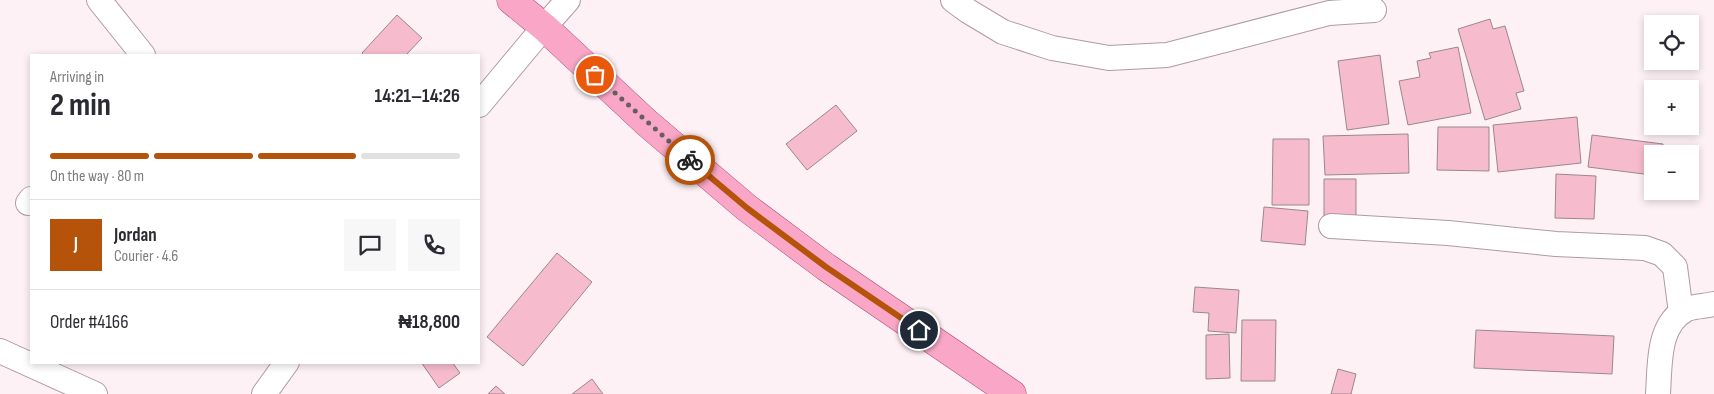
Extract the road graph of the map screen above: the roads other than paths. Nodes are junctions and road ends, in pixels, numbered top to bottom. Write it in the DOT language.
graph roads {
  1 [pos="99,0"];
  2 [pos="511,0"];
  3 [pos="568,0"];
  4 [pos="955,0"];
  5 [pos="1374,10"];
  6 [pos="544,27"];
  7 [pos="142,54"];
  8 [pos="480,104"];
  9 [pos="1331,226"];
  10 [pos="1714,304"];
  11 [pos="1681,313"];
  12 [pos="0,351"];
  13 [pos="286,364"];
  14 [pos="95,394"];
  15 [pos="264,394"];
  16 [pos="1012,394"];
  17 [pos="1658,394"];
  1 -- 7 [label="street"];
  2 -- 6 [label="main road"];
  3 -- 6 [label="street"];
  4 -- 5 [label="street"];
  6 -- 8 [label="street"];
  6 -- 16 [label="main road"];
  9 -- 11 [label="street"];
  10 -- 11 [label="street"];
  11 -- 17 [label="street"];
  12 -- 14 [label="street"];
  13 -- 15 [label="street"];
}
